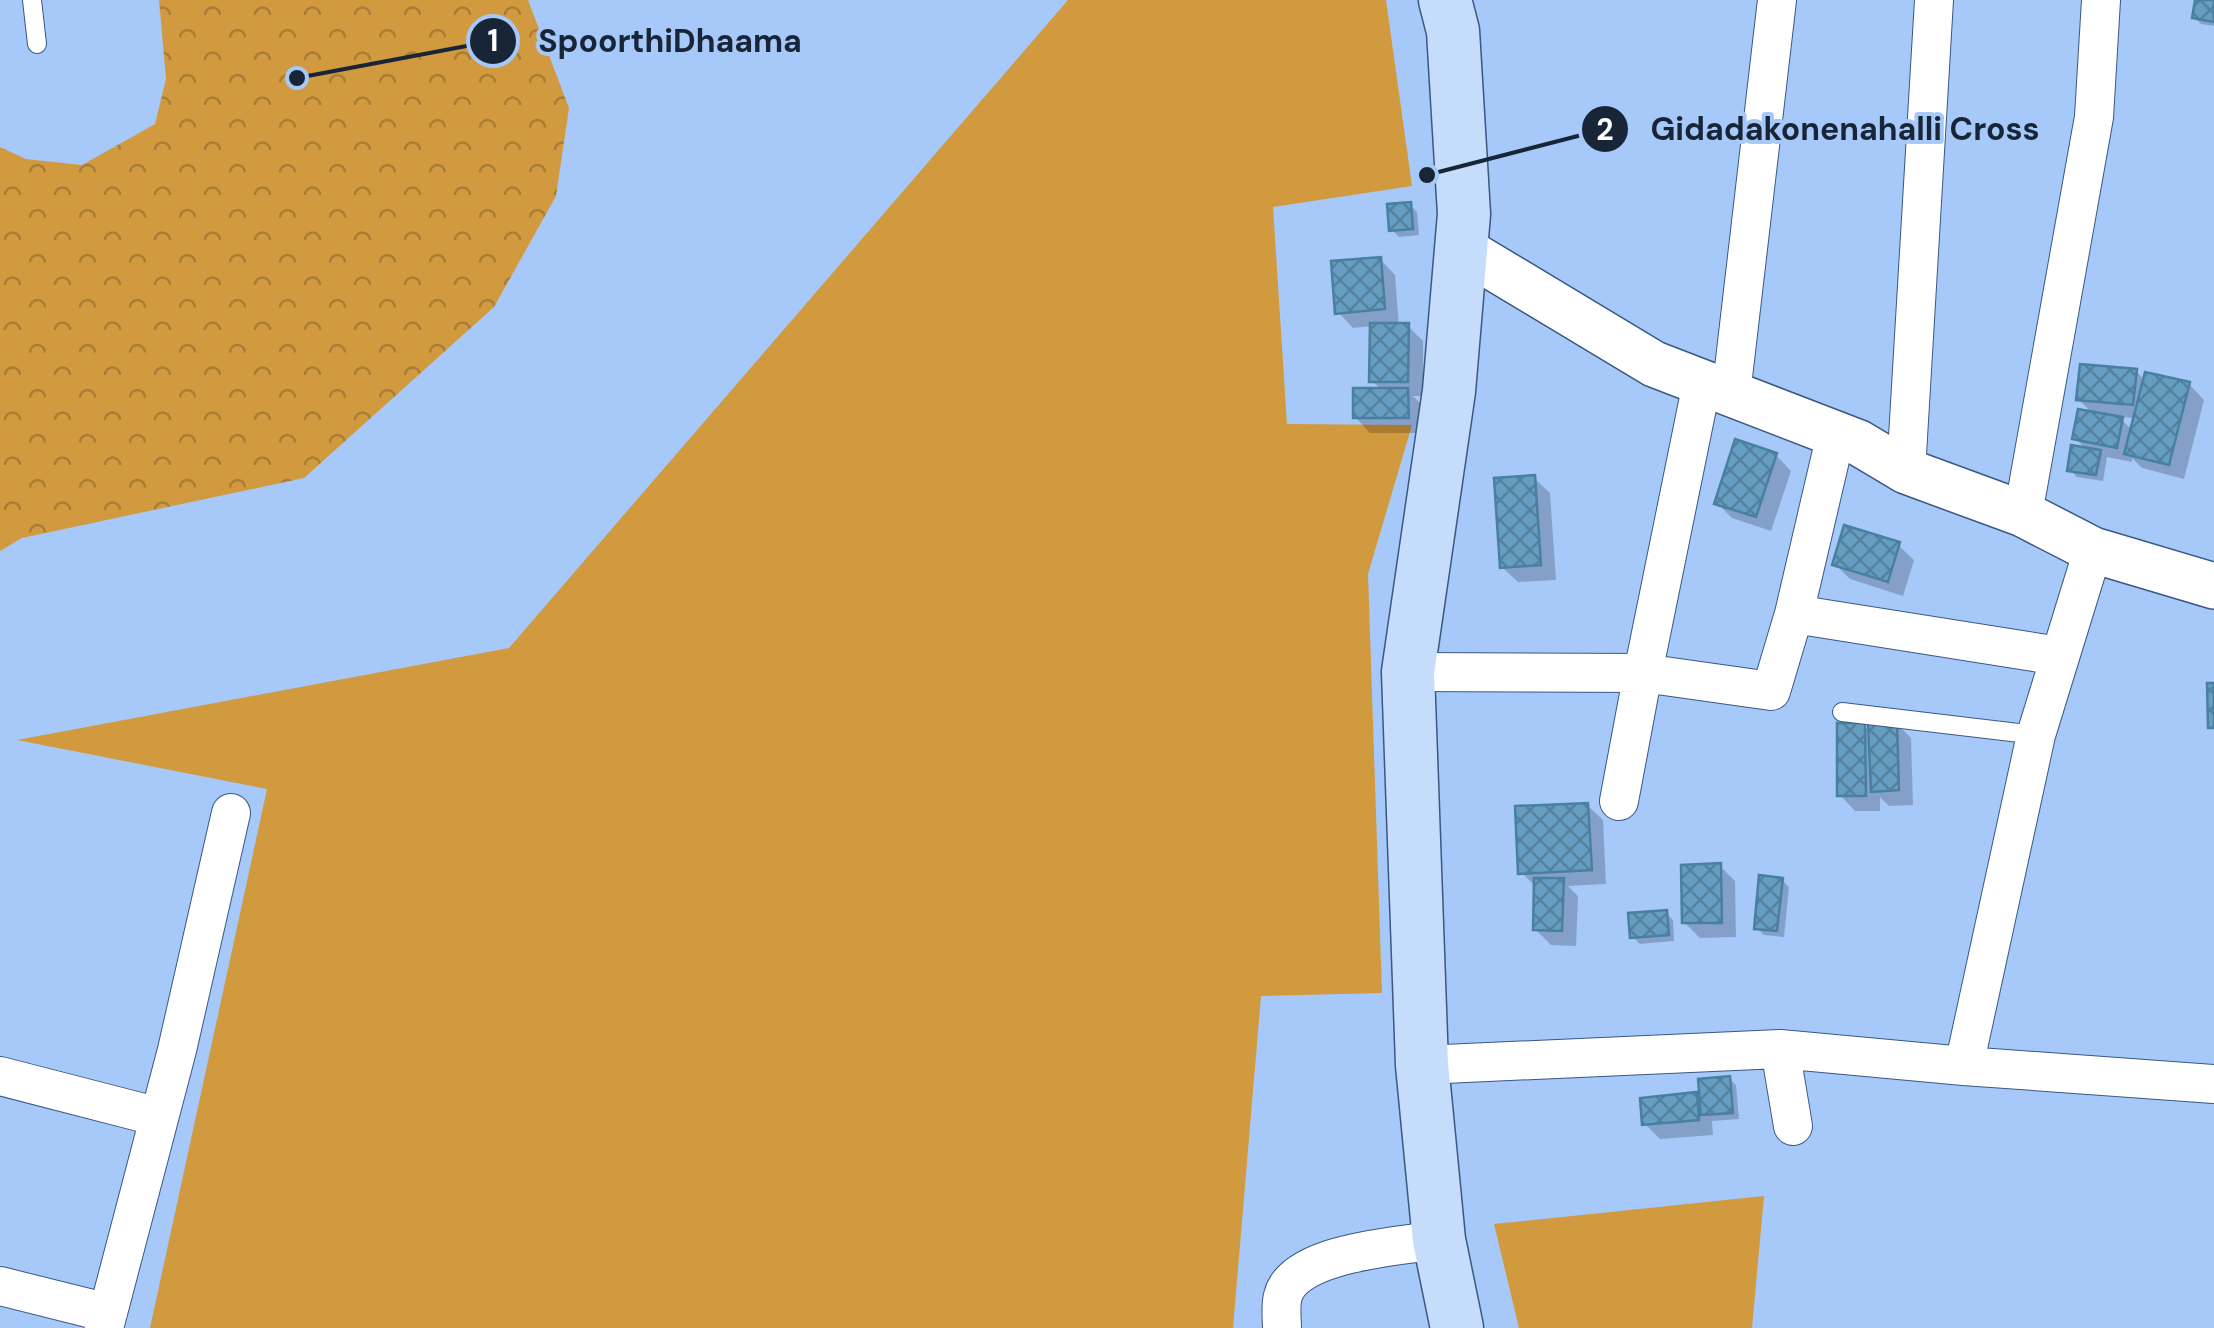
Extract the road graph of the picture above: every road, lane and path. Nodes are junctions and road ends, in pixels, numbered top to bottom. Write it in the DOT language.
graph roads {
  1 [pos="32,0"];
  2 [pos="1445,0"];
  3 [pos="1778,0"];
  4 [pos="1934,0"];
  5 [pos="2102,0"];
  6 [pos="36,44"];
  7 [pos="1461,248"];
  8 [pos="1716,388"];
  9 [pos="1836,434"];
  10 [pos="1906,471"];
  11 [pos="2022,514"];
  12 [pos="2093,550"];
  13 [pos="2214,586"];
  14 [pos="1794,614"];
  15 [pos="2059,656"];
  16 [pos="1408,672"];
  17 [pos="1643,673"];
  18 [pos="1842,712"];
  19 [pos="2036,735"];
  20 [pos="1619,801"];
  21 [pos="231,813"];
  22 [pos="1780,1049"];
  23 [pos="1422,1065"];
  24 [pos="1964,1066"];
  25 [pos="0,1076"];
  26 [pos="2214,1084"];
  27 [pos="159,1116"];
  28 [pos="1793,1126"];
  29 [pos="1439,1240"];
  30 [pos="0,1286"];
  31 [pos="106,1321"];
  32 [pos="1282,1328"];
  33 [pos="1457,1328"];
  1 -- 6 [label="lane"];
  2 -- 7 [label="main road"];
  3 -- 8 [label="street"];
  4 -- 10 [label="street"];
  5 -- 11 [label="street"];
  7 -- 8 [label="street"];
  7 -- 16 [label="main road"];
  8 -- 9 [label="street"];
  8 -- 17 [label="street"];
  9 -- 10 [label="street"];
  9 -- 14 [label="street"];
  10 -- 11 [label="street"];
  11 -- 12 [label="street"];
  12 -- 13 [label="street"];
  12 -- 15 [label="street"];
  14 -- 15 [label="street"];
  14 -- 17 [label="street"];
  15 -- 19 [label="street"];
  16 -- 17 [label="street"];
  16 -- 23 [label="main road"];
  17 -- 20 [label="street"];
  18 -- 19 [label="lane"];
  19 -- 24 [label="street"];
  21 -- 27 [label="street"];
  22 -- 23 [label="street"];
  22 -- 24 [label="street"];
  22 -- 28 [label="street"];
  23 -- 29 [label="main road"];
  24 -- 26 [label="street"];
  25 -- 27 [label="street"];
  27 -- 31 [label="street"];
  29 -- 32 [label="street"];
  29 -- 33 [label="main road"];
  30 -- 31 [label="street"];
}
